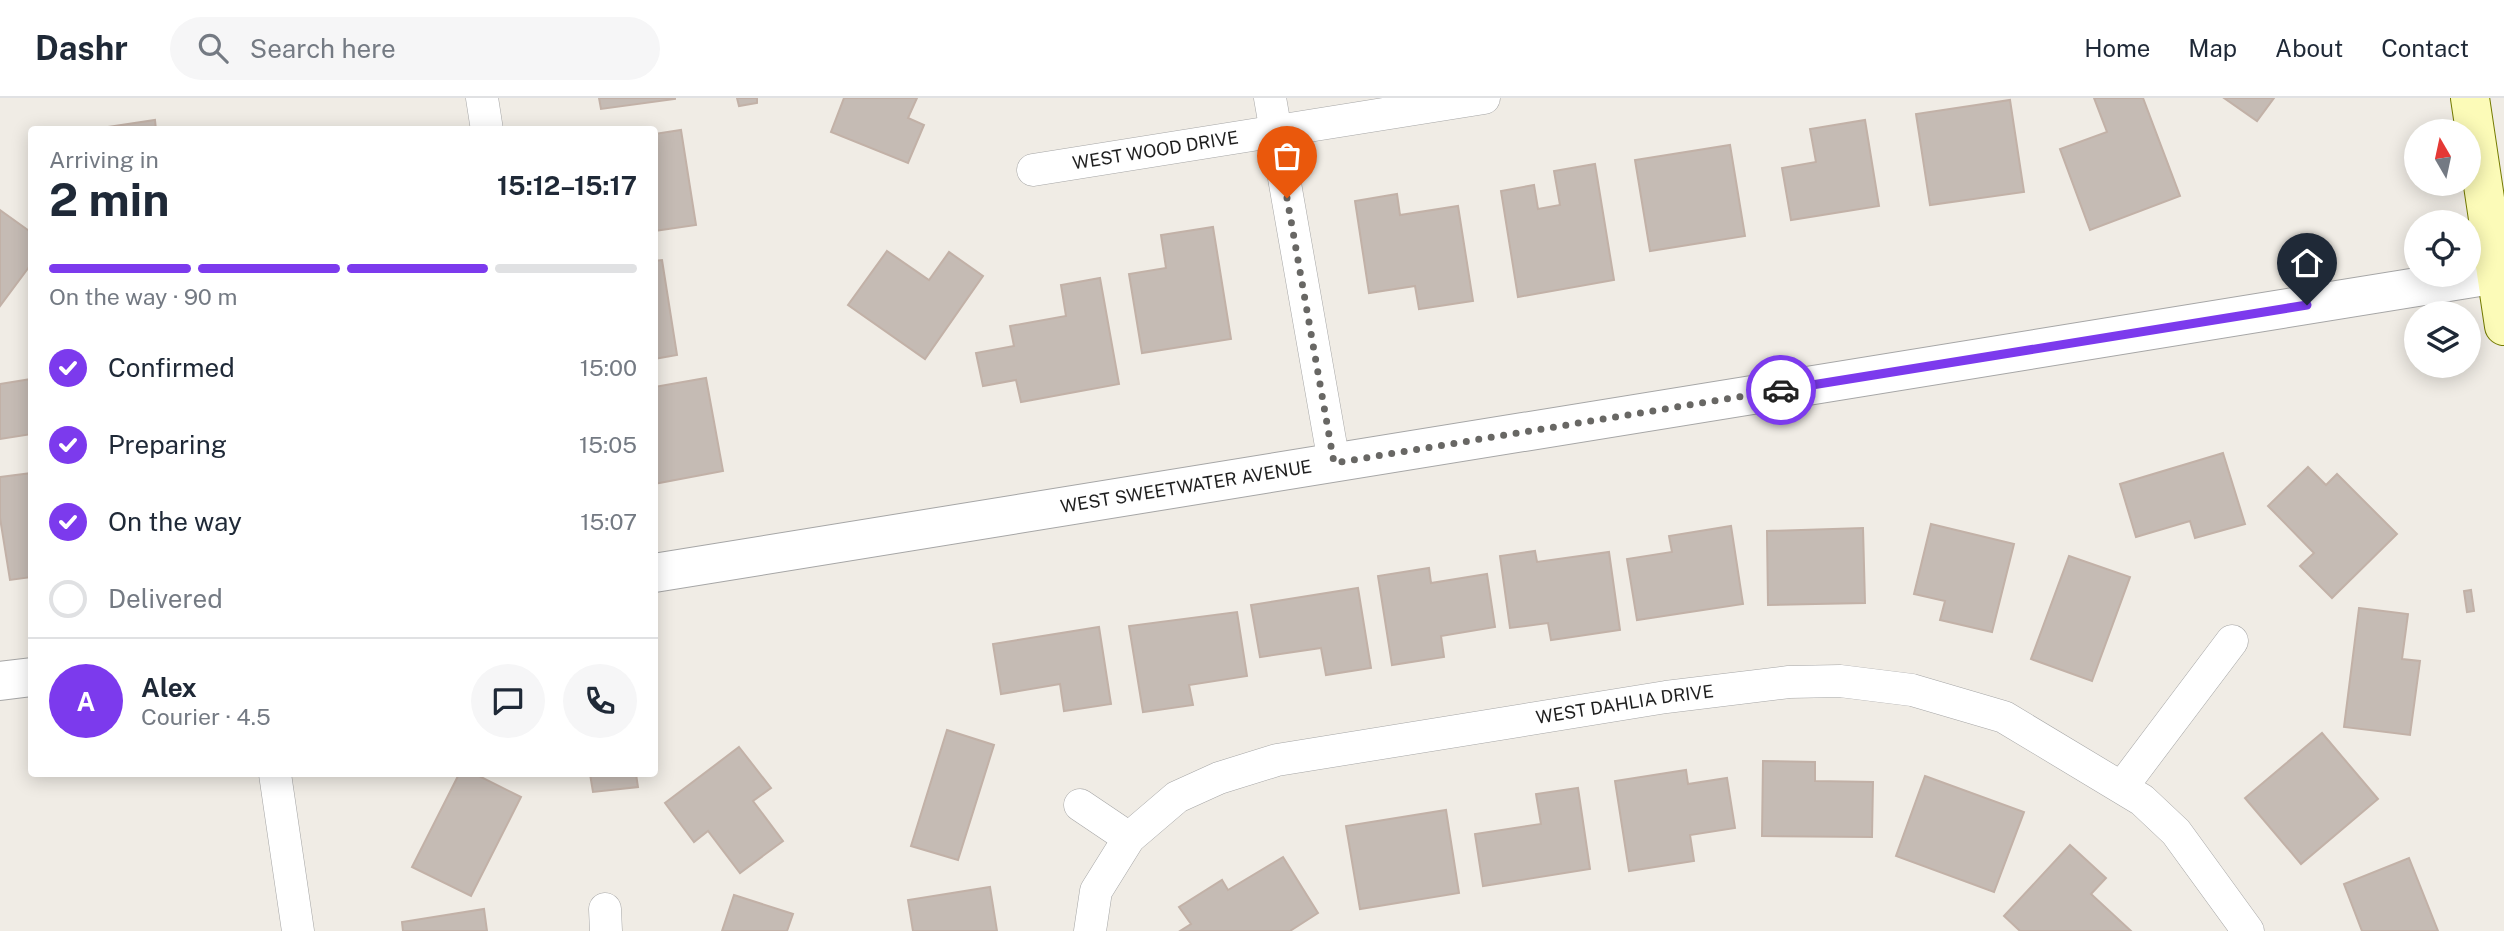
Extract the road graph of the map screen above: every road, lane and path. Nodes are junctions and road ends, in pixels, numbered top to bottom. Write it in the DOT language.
graph roads {
  1 [pos="482,98"];
  2 [pos="1270,98"];
  3 [pos="1484,98"];
  4 [pos="2470,98"];
  5 [pos="486,126"];
  6 [pos="1276,133"];
  7 [pos="1033,170"];
  8 [pos="2500,274"];
  9 [pos="2504,326"];
  10 [pos="1334,463"];
  11 [pos="658,572"];
  12 [pos="2232,641"];
  13 [pos="28,678"];
  14 [pos="0,681"];
  15 [pos="275,777"];
  16 [pos="2122,788"];
  17 [pos="1080,805"];
  18 [pos="1129,838"];
  19 [pos="298,931"];
  20 [pos="1090,931"];
  21 [pos="2248,931"];
  1 -- 5 [label="street"];
  2 -- 6 [label="street"];
  3 -- 6 [label="street, WEST WOOD DRIVE"];
  4 -- 8 [label="main road"];
  6 -- 7 [label="street, WEST WOOD DRIVE"];
  6 -- 10 [label="street"];
  8 -- 9 [label="main road"];
  8 -- 10 [label="street, WEST SWEETWATER AVENUE"];
  10 -- 11 [label="street, WEST SWEETWATER AVENUE"];
  12 -- 16 [label="street"];
  13 -- 14 [label="street"];
  15 -- 19 [label="street"];
  16 -- 18 [label="street, WEST DAHLIA DRIVE"];
  16 -- 21 [label="street, WEST DAHLIA DRIVE"];
  17 -- 18 [label="street"];
  18 -- 20 [label="street, WEST DAHLIA DRIVE"];
}
